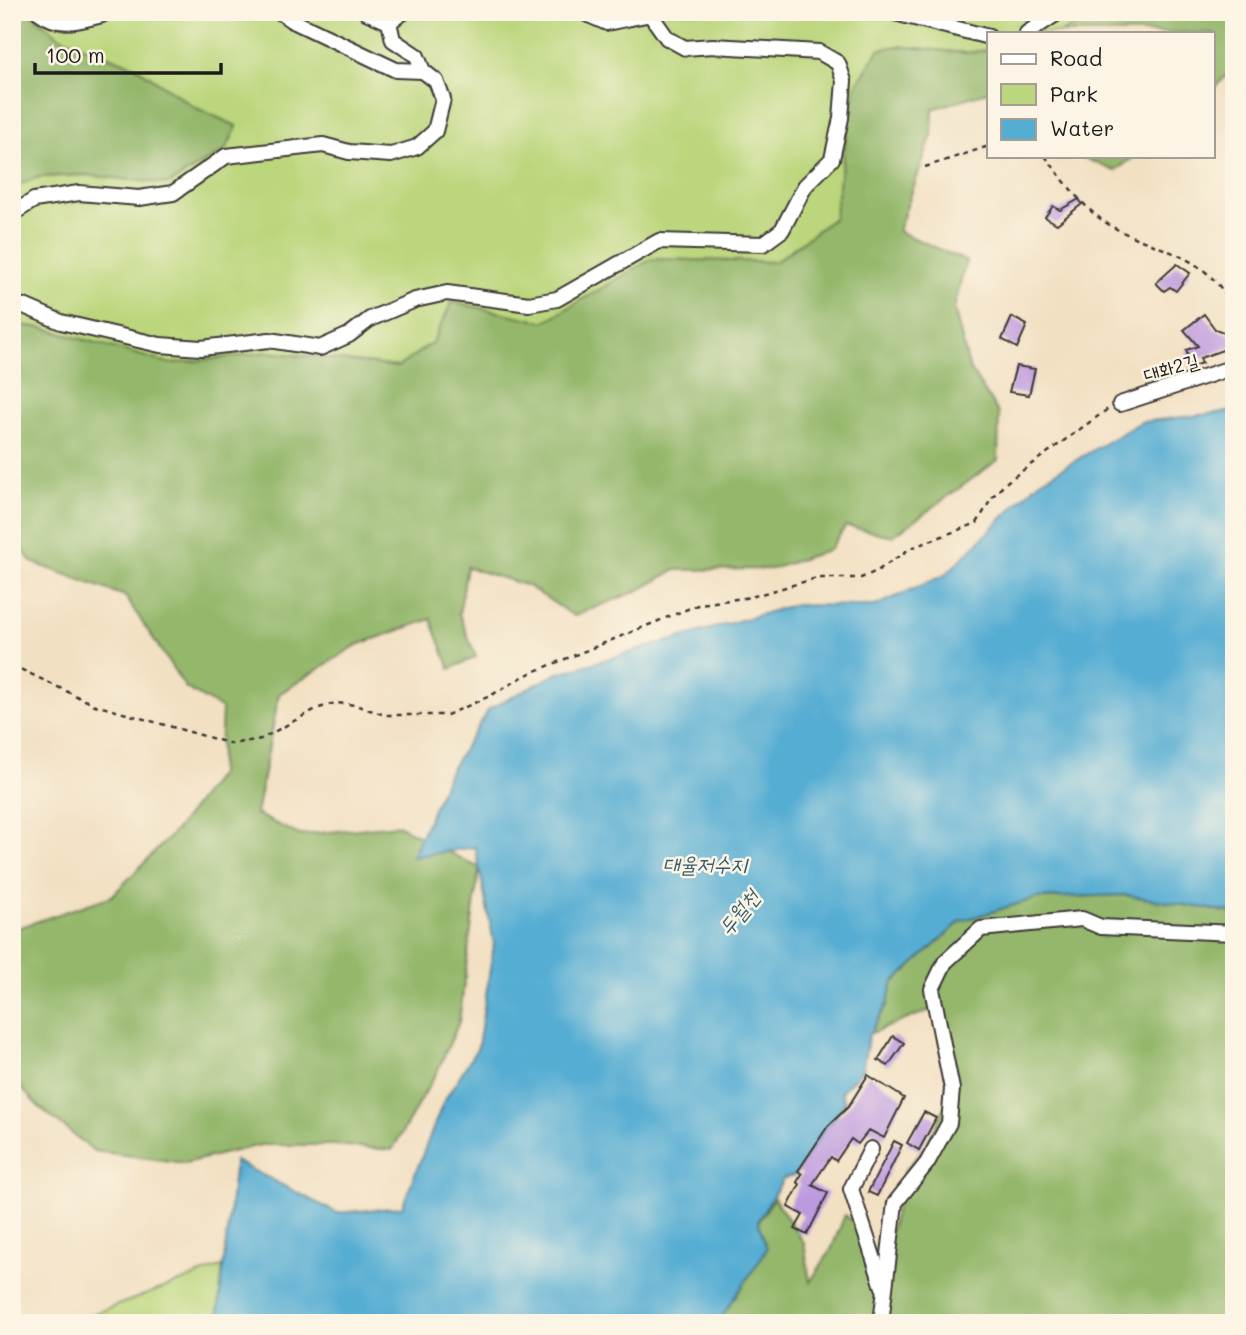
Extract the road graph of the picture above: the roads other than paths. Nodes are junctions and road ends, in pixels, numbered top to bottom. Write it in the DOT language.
graph roads {
  1 [pos="39,12"];
  2 [pos="103,12"];
  3 [pos="280,12"];
  4 [pos="366,12"];
  5 [pos="404,12"];
  6 [pos="582,12"];
  7 [pos="891,12"];
  8 [pos="1059,12"];
  9 [pos="654,13"];
  10 [pos="389,22"];
  11 [pos="1029,32"];
  12 [pos="987,36"];
  13 [pos="423,71"];
  14 [pos="12,214"];
  15 [pos="12,305"];
  16 [pos="1234,367"];
  17 [pos="1120,404"];
  18 [pos="1234,933"];
  19 [pos="871,1149"];
  20 [pos="885,1292"];
  21 [pos="881,1323"];
  1 -- 2 [label="street"];
  3 -- 13 [label="street"];
  4 -- 10 [label="street"];
  5 -- 10 [label="street"];
  6 -- 9 [label="street"];
  7 -- 12 [label="street"];
  8 -- 11 [label="street"];
  9 -- 15 [label="street"];
  10 -- 13 [label="street"];
  13 -- 14 [label="street"];
  16 -- 17 [label="street, 대화2길"];
  18 -- 20 [label="street"];
  19 -- 20 [label="street"];
  20 -- 21 [label="street"];
}
